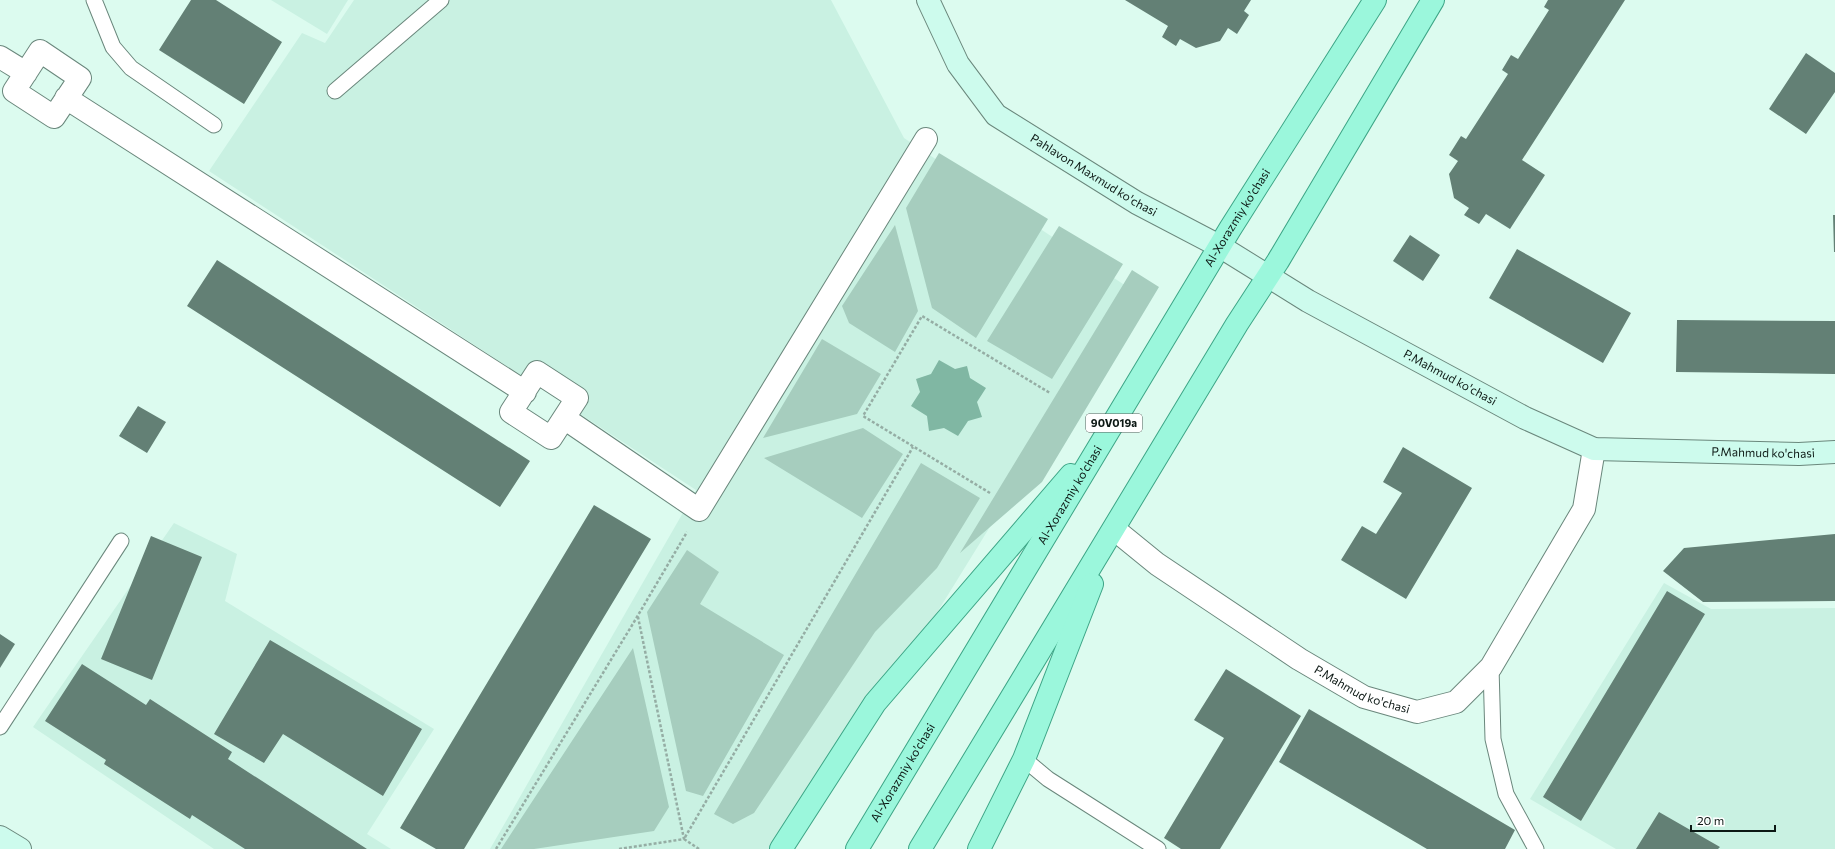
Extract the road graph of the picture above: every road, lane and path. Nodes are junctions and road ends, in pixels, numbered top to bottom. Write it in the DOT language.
graph roads {
  1 [pos="94,0"];
  2 [pos="441,0"];
  3 [pos="928,0"];
  4 [pos="1375,0"];
  5 [pos="1433,0"];
  6 [pos="0,57"];
  7 [pos="26,73"];
  8 [pos="335,91"];
  9 [pos="66,98"];
  10 [pos="214,125"];
  11 [pos="926,139"];
  12 [pos="1221,247"];
  13 [pos="1267,276"];
  14 [pos="1308,301"];
  15 [pos="525,392"];
  16 [pos="1050,393"];
  17 [pos="564,418"];
  18 [pos="1112,427"];
  19 [pos="914,447"];
  20 [pos="1594,449"];
  21 [pos="1835,452"];
  22 [pos="990,493"];
  23 [pos="700,510"];
  24 [pos="1114,529"];
  25 [pos="121,541"];
  26 [pos="638,617"];
  27 [pos="1492,667"];
  28 [pos="0,727"];
  29 [pos="1024,759"];
  30 [pos="0,837"];
  31 [pos="684,839"];
  32 [pos="20,849"];
  33 [pos="496,849"];
  34 [pos="619,849"];
  35 [pos="699,849"];
  36 [pos="781,849"];
  37 [pos="857,849"];
  38 [pos="920,849"];
  39 [pos="979,849"];
  40 [pos="1158,849"];
  41 [pos="1536,849"];
  1 -- 10 [label="lane"];
  2 -- 8 [label="lane"];
  3 -- 12 [label="main road, Pahlavon Maxmud ko'chasi"];
  4 -- 12 [label="main road, Al-Xorazmiy ko’chasi / 90V019a"];
  5 -- 13 [label="main road"];
  6 -- 7 [label="street"];
  7 -- 9 [label="street"];
  7 -- 9 [label="street"];
  9 -- 15 [label="street"];
  11 -- 23 [label="street"];
  12 -- 13 [label="main road, Pahlavon Maxmud ko'chasi"];
  12 -- 18 [label="main road, Al-Xorazmiy ko’chasi / 90V019a"];
  13 -- 14 [label="main road, Pahlavon Maxmud ko'chasi"];
  13 -- 24 [label="main road"];
  14 -- 20 [label="main road, P.Mahmud ko'chasi"];
  15 -- 17 [label="street"];
  15 -- 17 [label="street"];
  16 -- 19 [label="path"];
  17 -- 23 [label="street"];
  18 -- 36 [label="main road"];
  18 -- 37 [label="main road, Al-Xorazmiy ko’chasi / 90V019a"];
  19 -- 22 [label="path"];
  19 -- 31 [label="path"];
  20 -- 21 [label="main road, P.Mahmud ko'chasi"];
  20 -- 27 [label="street, P.Mahmud ko'chasi"];
  23 -- 26 [label="path"];
  24 -- 27 [label="street, P.Mahmud ko'chasi"];
  24 -- 29 [label="main road"];
  24 -- 38 [label="main road"];
  25 -- 28 [label="lane"];
  26 -- 31 [label="path"];
  26 -- 33 [label="path"];
  27 -- 41 [label="lane"];
  29 -- 39 [label="main road"];
  29 -- 40 [label="lane"];
  30 -- 32 [label="main road"];
  31 -- 34 [label="path"];
  31 -- 35 [label="path"];
}
